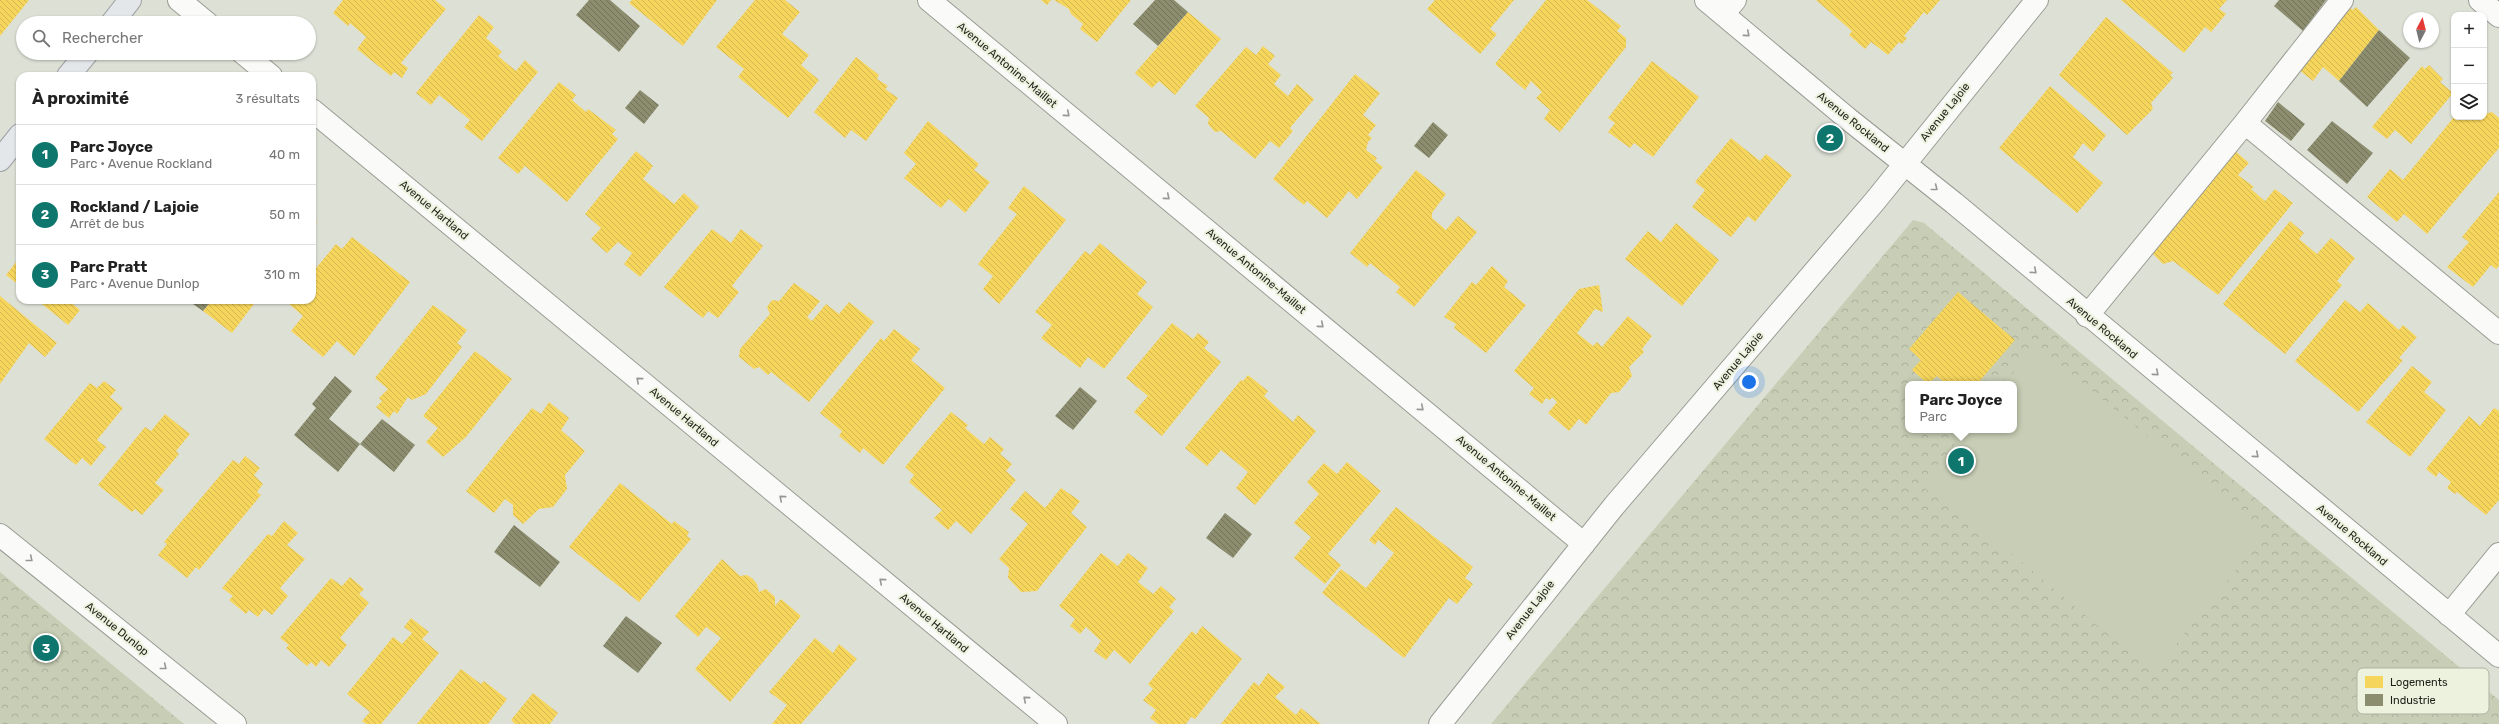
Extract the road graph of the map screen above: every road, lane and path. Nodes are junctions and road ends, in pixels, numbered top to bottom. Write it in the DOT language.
graph roads {
  1 [pos="130,0"];
  2 [pos="179,0"];
  3 [pos="929,0"];
  4 [pos="1706,0"];
  5 [pos="2037,0"];
  6 [pos="2342,0"];
  7 [pos="2480,0"];
  8 [pos="1729,7"];
  9 [pos="117,16"];
  10 [pos="198,16"];
  11 [pos="2499,16"];
  12 [pos="81,60"];
  13 [pos="252,60"];
  14 [pos="71,72"];
  15 [pos="266,72"];
  16 [pos="316,113"];
  17 [pos="2245,123"];
  18 [pos="16,140"];
  19 [pos="0,160"];
  20 [pos="1904,164"];
  21 [pos="2087,316"];
  22 [pos="2499,333"];
  23 [pos="0,534"];
  24 [pos="1584,544"];
  25 [pos="2499,554"];
  26 [pos="2449,615"];
  27 [pos="2499,656"];
  28 [pos="235,724"];
  29 [pos="1056,724"];
  30 [pos="1440,724"];
  1 -- 9 [label="main road"];
  2 -- 10 [label="street"];
  3 -- 24 [label="street, Avenue Antonine-Maillet, one-way"];
  4 -- 8 [label="street, Avenue Rockland"];
  5 -- 20 [label="street, Avenue Lajoie"];
  6 -- 17 [label="street"];
  7 -- 11 [label="street"];
  8 -- 20 [label="street, Avenue Rockland, one-way"];
  12 -- 14 [label="main road"];
  13 -- 15 [label="street"];
  29 -- 16 [label="street, Avenue Hartland, one-way"];
  17 -- 21 [label="street"];
  17 -- 22 [label="street"];
  18 -- 19 [label="main road"];
  20 -- 21 [label="street, Avenue Rockland, one-way"];
  20 -- 24 [label="street, Avenue Lajoie"];
  21 -- 26 [label="street, Avenue Rockland, one-way"];
  23 -- 28 [label="street, Avenue Dunlop, one-way"];
  24 -- 30 [label="street, Avenue Lajoie"];
  25 -- 26 [label="street"];
  26 -- 27 [label="street, Avenue Rockland"];
}
